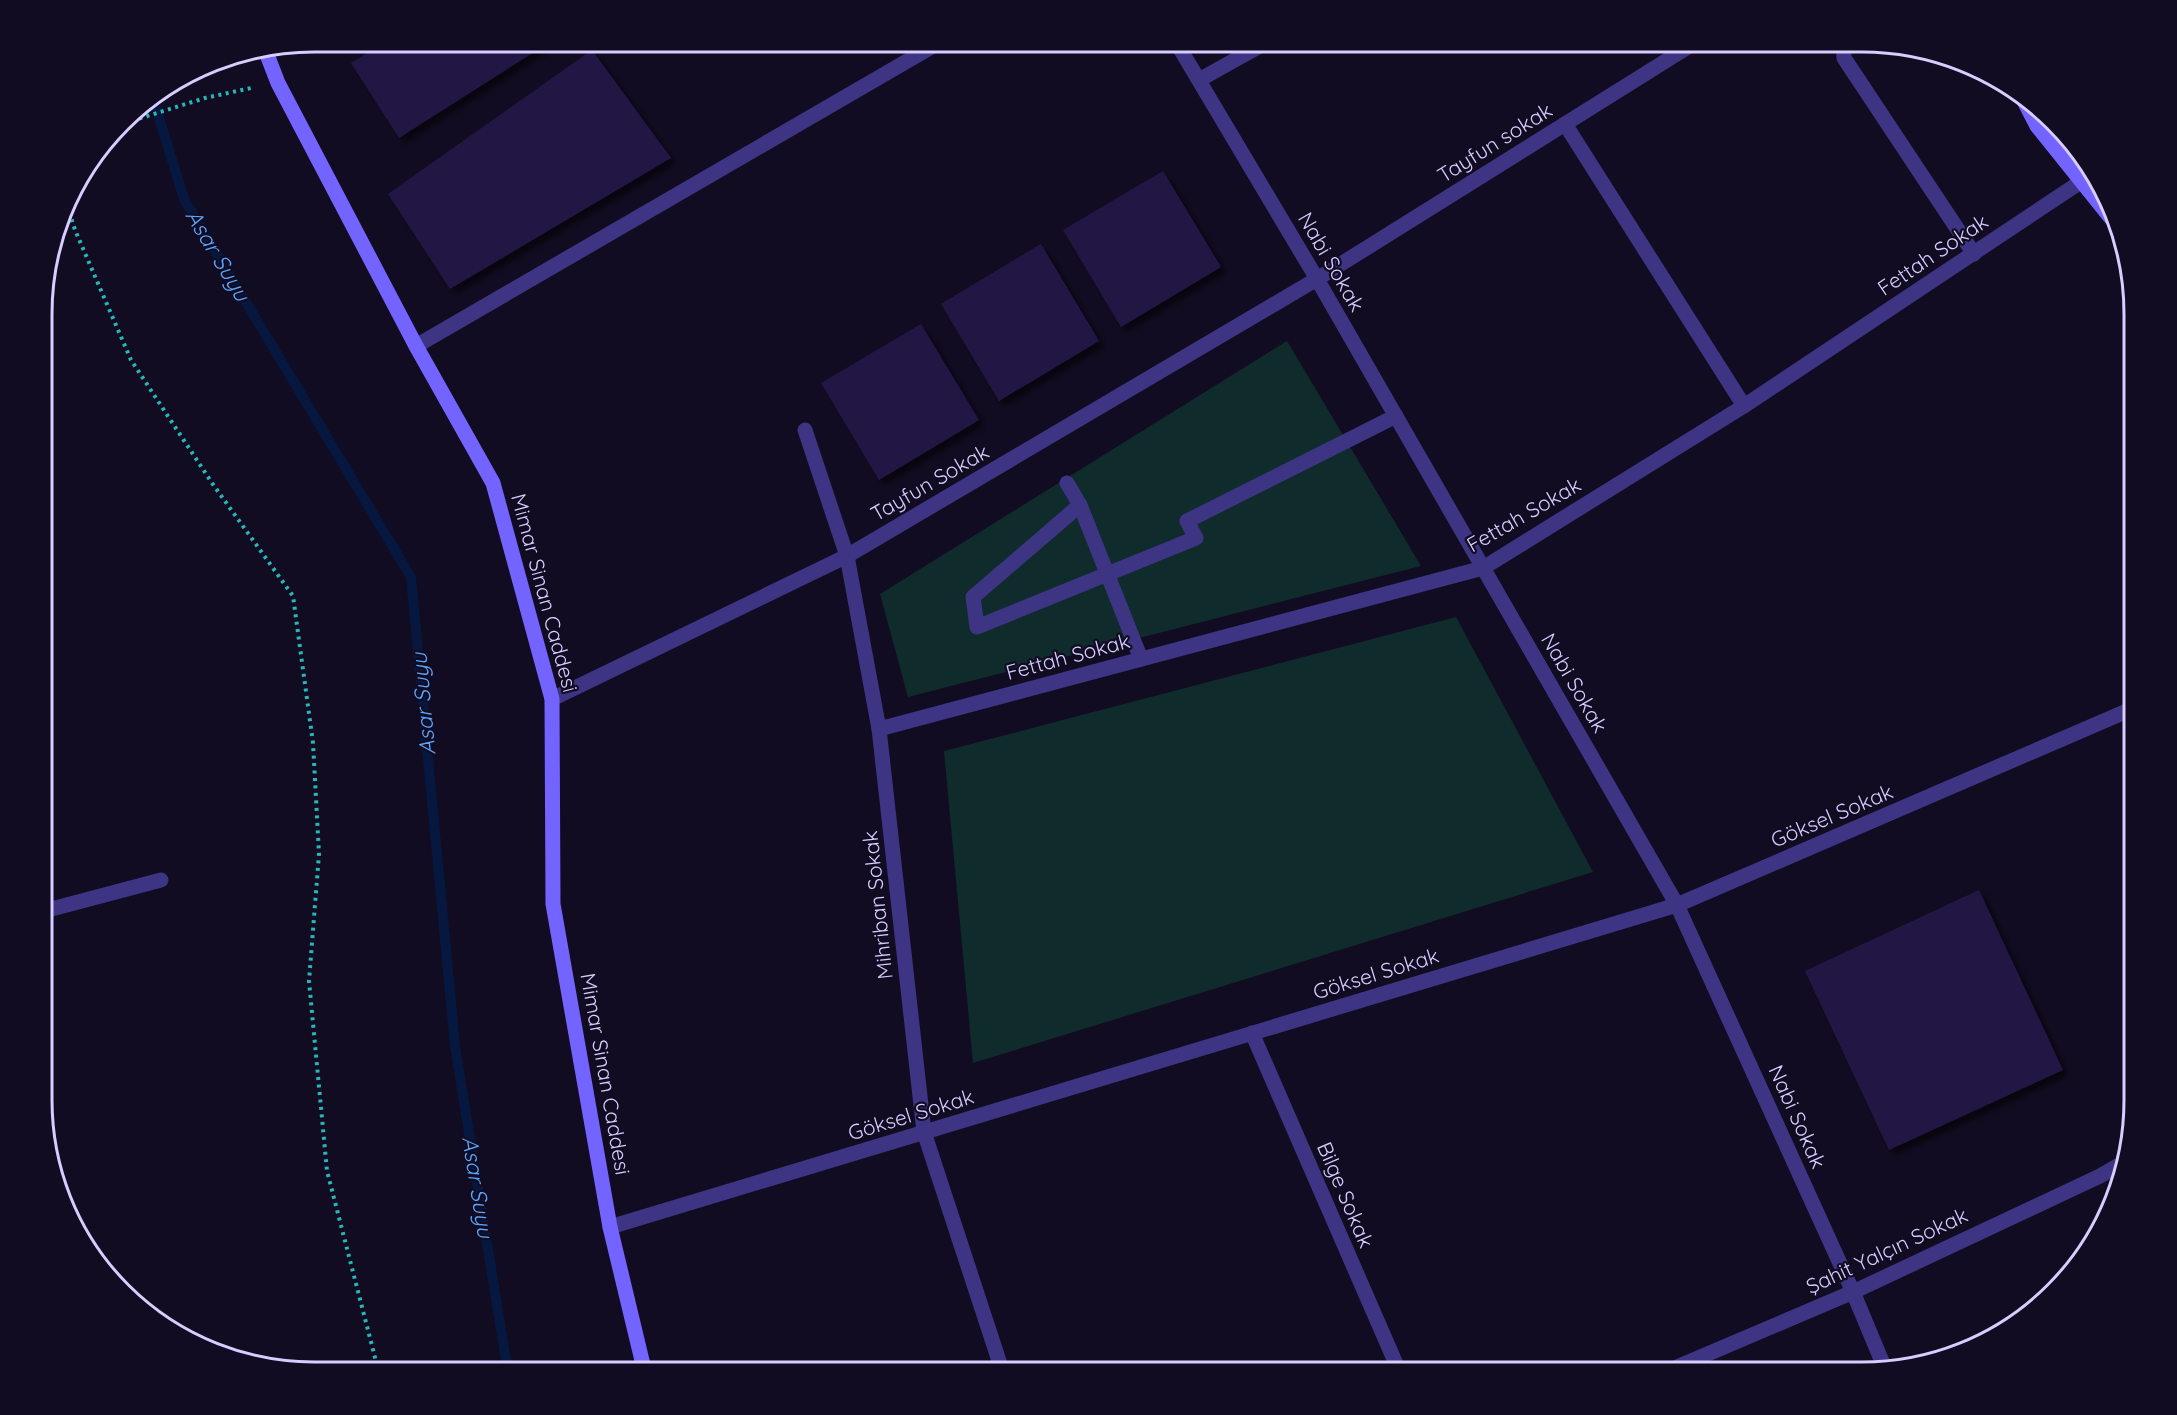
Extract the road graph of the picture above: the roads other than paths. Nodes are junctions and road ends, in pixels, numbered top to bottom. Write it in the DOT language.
graph roads {
  1 [pos="923,52"];
  2 [pos="1182,52"];
  3 [pos="1249,52"];
  4 [pos="1680,52"];
  5 [pos="1844,52"];
  6 [pos="268,57"];
  7 [pos="1199,80"];
  8 [pos="2041,123"];
  9 [pos="1565,124"];
  10 [pos="2082,182"];
  11 [pos="2100,204"];
  12 [pos="1974,254"];
  13 [pos="1317,279"];
  14 [pos="416,346"];
  15 [pos="1744,406"];
  16 [pos="1396,416"];
  17 [pos="805,430"];
  18 [pos="1066,483"];
  19 [pos="1080,505"];
  20 [pos="847,556"];
  21 [pos="1483,568"];
  22 [pos="1109,573"];
  23 [pos="1141,659"];
  24 [pos="552,699"];
  25 [pos="2124,712"];
  26 [pos="879,729"];
  27 [pos="160,880"];
  28 [pos="1677,905"];
  29 [pos="52,909"];
  30 [pos="1252,1033"];
  31 [pos="924,1132"];
  32 [pos="2116,1167"];
  33 [pos="610,1227"];
  34 [pos="1853,1292"];
  35 [pos="1882,1362"];
  36 [pos="643,1363"];
  37 [pos="1000,1363"];
  38 [pos="1396,1363"];
  39 [pos="1684,1363"];
  1 -- 14 [label="street"];
  2 -- 7 [label="street, Nabi Sokak"];
  3 -- 7 [label="street"];
  4 -- 9 [label="street, Tayfun sokak"];
  5 -- 12 [label="street"];
  6 -- 14 [label="main road, Mimar Sinan Caddesi"];
  7 -- 13 [label="street, Nabi Sokak"];
  8 -- 10 [label="main road"];
  9 -- 13 [label="street, Tayfun sokak"];
  9 -- 15 [label="street"];
  10 -- 11 [label="main road"];
  10 -- 12 [label="street, Fettah Sokak"];
  12 -- 15 [label="street, Fettah Sokak"];
  13 -- 16 [label="street, Nabi Sokak"];
  13 -- 20 [label="street, Tayfun Sokak"];
  14 -- 24 [label="main road, Mimar Sinan Caddesi"];
  15 -- 21 [label="street, Fettah Sokak"];
  16 -- 21 [label="street, Nabi Sokak"];
  16 -- 22 [label="street"];
  17 -- 20 [label="street, Mihriban Sokak"];
  18 -- 19 [label="street"];
  19 -- 22 [label="street"];
  19 -- 22 [label="street"];
  20 -- 24 [label="street, Tayfun Sokak"];
  20 -- 26 [label="street, Mihriban Sokak"];
  21 -- 23 [label="street, Fettah Sokak"];
  21 -- 28 [label="street, Nabi Sokak"];
  22 -- 23 [label="street"];
  23 -- 26 [label="street, Fettah Sokak"];
  24 -- 33 [label="main road, Mimar Sinan Caddesi"];
  25 -- 28 [label="street, Göksel Sokak"];
  26 -- 31 [label="street, Mihriban Sokak"];
  27 -- 29 [label="street"];
  28 -- 30 [label="street, Göksel Sokak"];
  28 -- 34 [label="street, Nabi Sokak"];
  30 -- 31 [label="street, Göksel Sokak"];
  30 -- 38 [label="street, Bilge Sokak"];
  31 -- 33 [label="street, Göksel Sokak"];
  31 -- 37 [label="street, Mihriban Sokak"];
  32 -- 34 [label="street, Şahit Yalçın Sokak"];
  33 -- 36 [label="main road, Mimar Sinan Caddesi"];
  34 -- 35 [label="street, Nabi Sokak"];
  34 -- 39 [label="street, Şahit Yalçın Sokak"];
}
